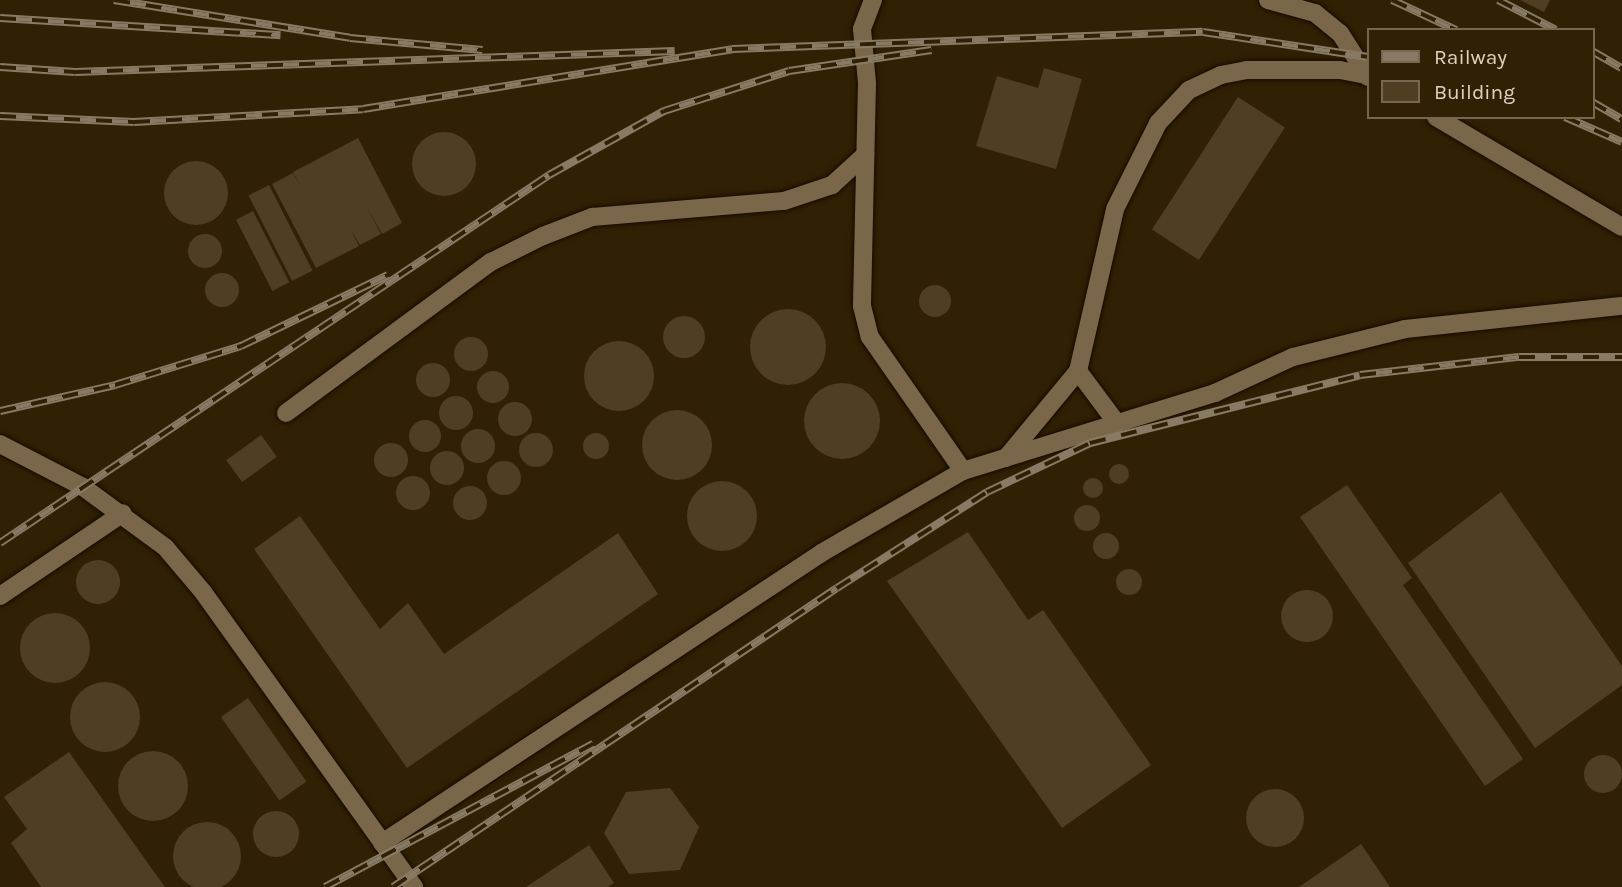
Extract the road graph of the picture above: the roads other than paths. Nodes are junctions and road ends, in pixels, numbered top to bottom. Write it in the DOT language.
graph roads {
  1 [pos="873,0"];
  2 [pos="1268,0"];
  3 [pos="1366,76"];
  4 [pos="1439,119"];
  5 [pos="865,155"];
  6 [pos="1622,227"];
  7 [pos="1622,306"];
  8 [pos="1078,370"];
  9 [pos="286,413"];
  10 [pos="1116,422"];
  11 [pos="0,444"];
  12 [pos="1006,458"];
  13 [pos="963,471"];
  14 [pos="123,513"];
  15 [pos="0,596"];
  16 [pos="382,843"];
  17 [pos="414,887"];
  1 -- 5 [label="lane"];
  2 -- 3 [label="lane"];
  3 -- 8 [label="lane"];
  4 -- 6 [label="lane"];
  5 -- 9 [label="lane"];
  5 -- 13 [label="lane"];
  7 -- 10 [label="lane"];
  8 -- 10 [label="lane"];
  8 -- 12 [label="lane"];
  10 -- 12 [label="lane"];
  11 -- 14 [label="lane"];
  12 -- 13 [label="lane"];
  13 -- 16 [label="lane"];
  14 -- 15 [label="lane"];
  14 -- 16 [label="lane"];
  16 -- 17 [label="lane"];
}
